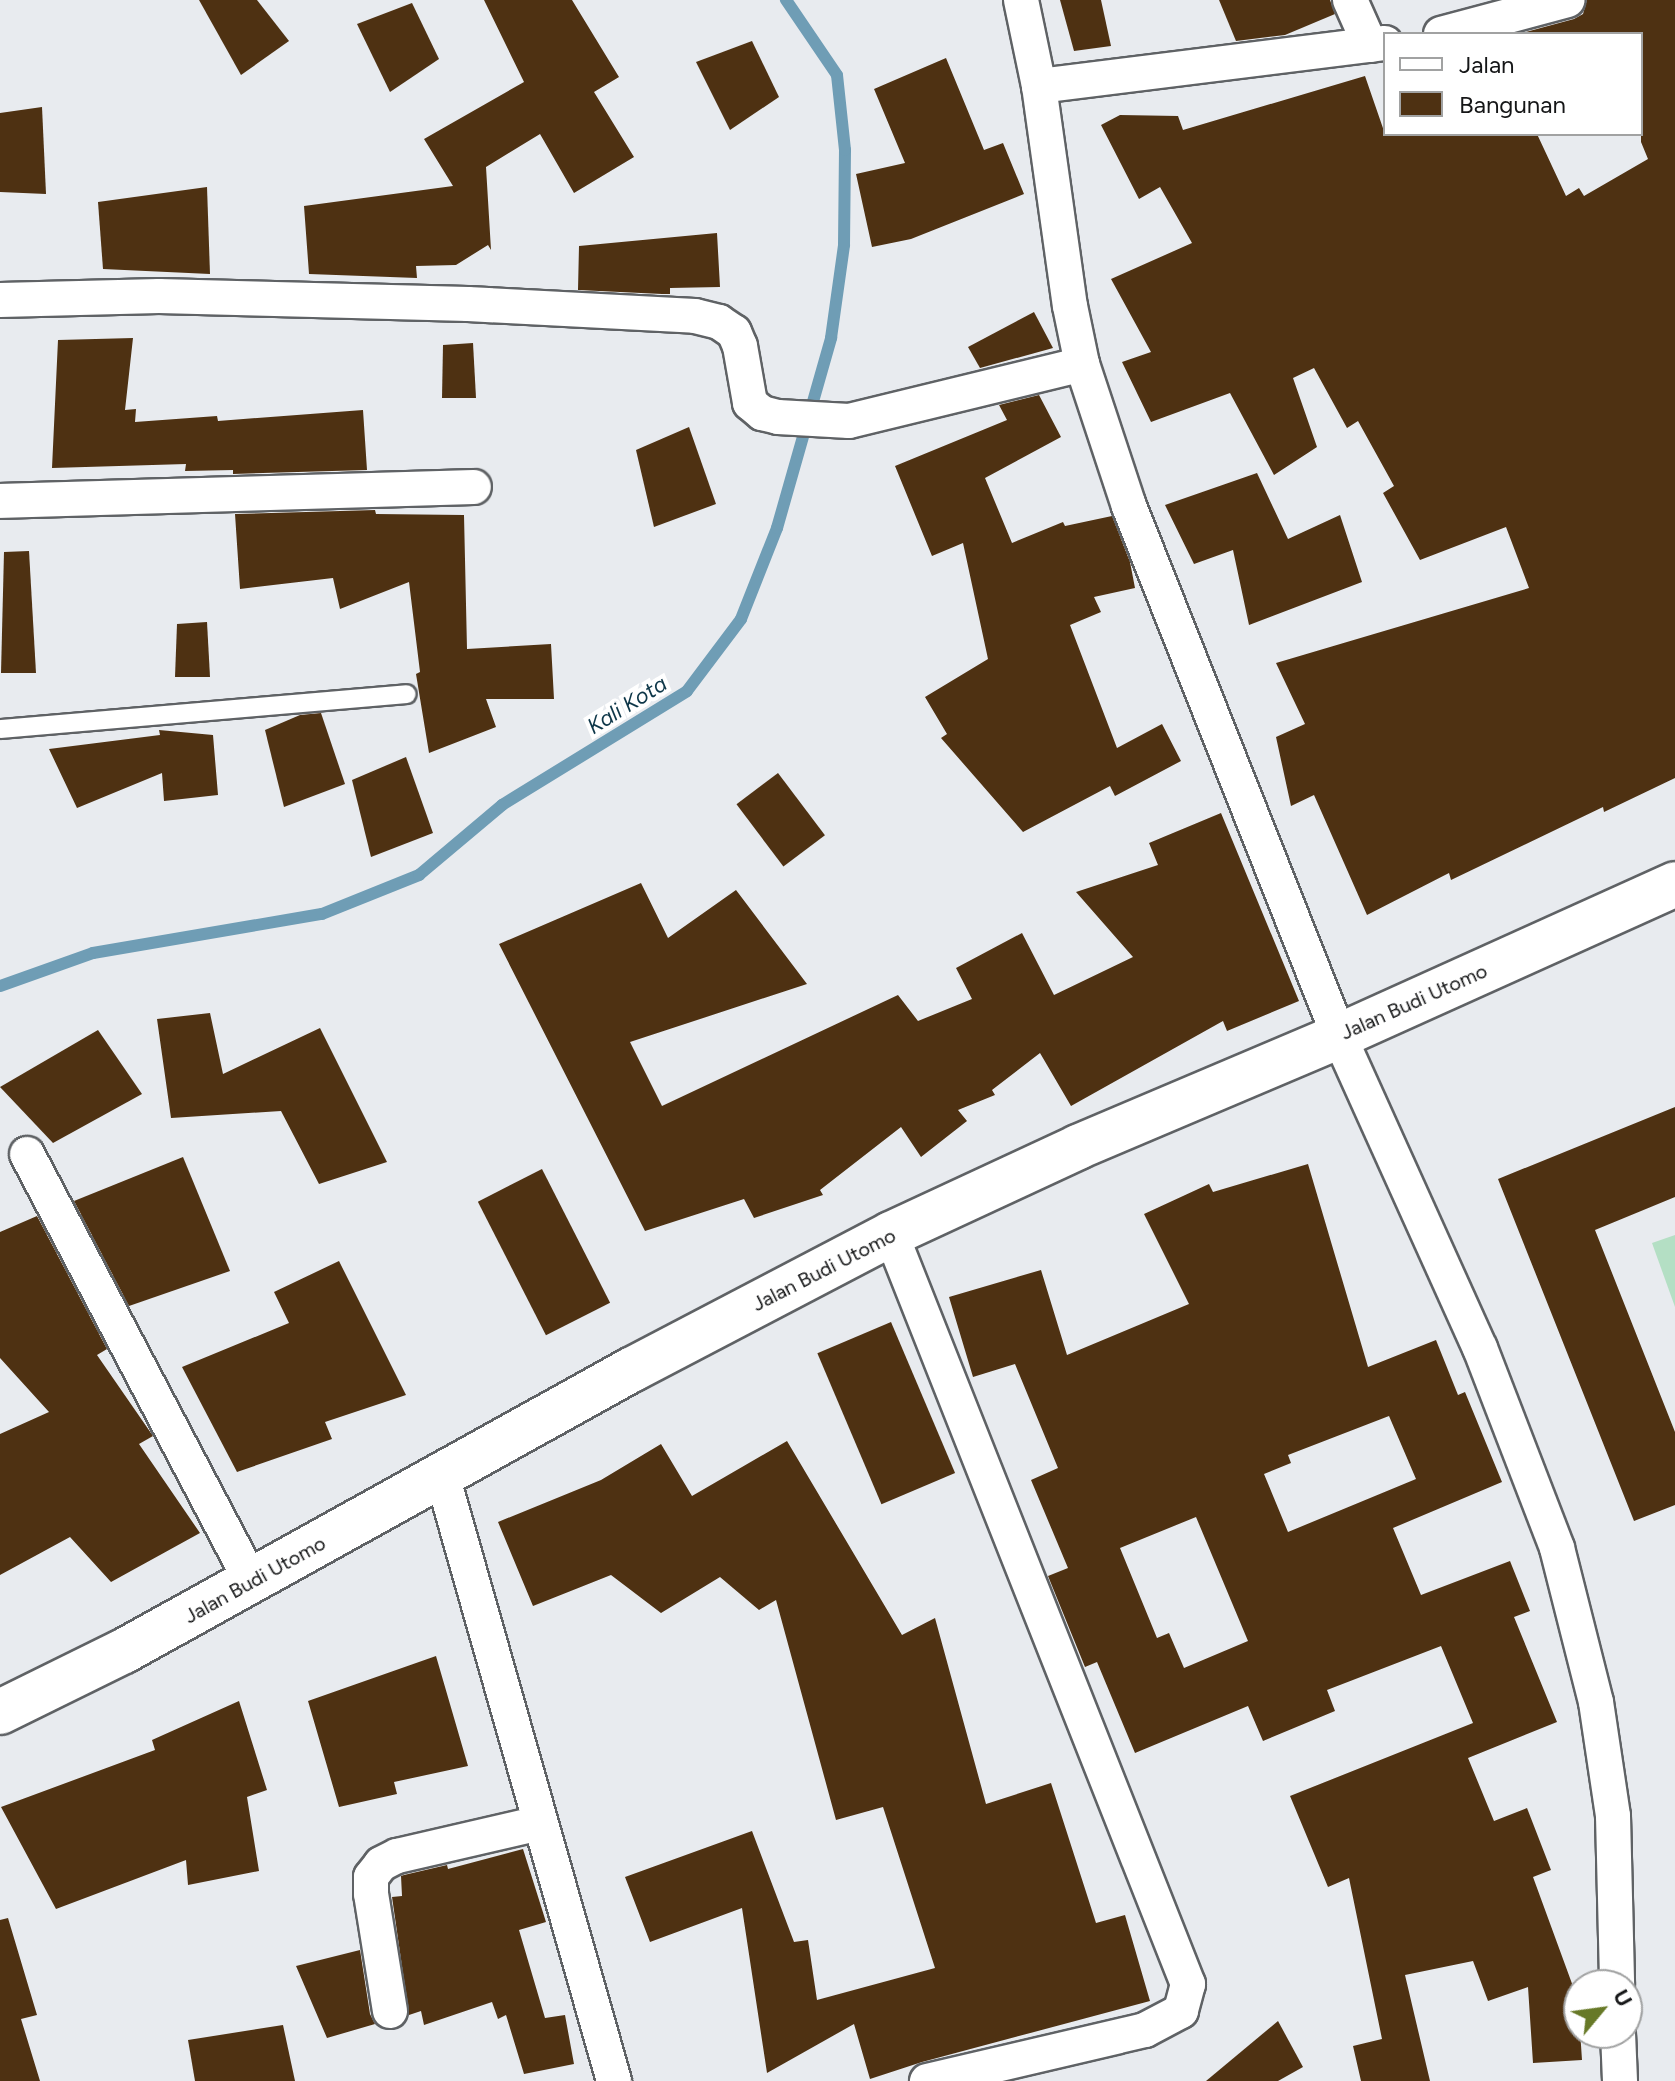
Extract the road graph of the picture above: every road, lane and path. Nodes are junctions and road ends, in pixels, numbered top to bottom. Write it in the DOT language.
graph roads {
  1 [pos="1021,0"];
  2 [pos="1350,0"];
  3 [pos="1568,0"];
  4 [pos="1448,32"];
  5 [pos="1378,44"];
  6 [pos="1039,86"];
  7 [pos="0,300"];
  8 [pos="1082,364"];
  9 [pos="474,487"];
  10 [pos="0,501"];
  11 [pos="406,694"];
  12 [pos="0,729"];
  13 [pos="1675,884"];
  14 [pos="1339,1036"];
  15 [pos="27,1154"];
  16 [pos="891,1234"];
  17 [pos="442,1475"];
  18 [pos="252,1582"];
  19 [pos="0,1712"];
  20 [pos="540,1823"];
  21 [pos="1617,1969"];
  22 [pos="390,2011"];
  23 [pos="1619,2049"];
  24 [pos="614,2081"];
  25 [pos="927,2081"];
  26 [pos="1620,2081"];
  1 -- 6 [label="street"];
  2 -- 5 [label="street"];
  3 -- 4 [label="street"];
  5 -- 6 [label="street"];
  6 -- 8 [label="street"];
  7 -- 8 [label="street"];
  8 -- 14 [label="street"];
  9 -- 10 [label="street"];
  11 -- 12 [label="lane"];
  13 -- 14 [label="street, Jalan Budi Utomo"];
  14 -- 16 [label="street, Jalan Budi Utomo"];
  14 -- 21 [label="street"];
  15 -- 18 [label="street"];
  16 -- 17 [label="street, Jalan Budi Utomo"];
  16 -- 25 [label="street"];
  17 -- 18 [label="street, Jalan Budi Utomo"];
  17 -- 20 [label="street"];
  18 -- 19 [label="street, Jalan Budi Utomo"];
  20 -- 22 [label="street"];
  20 -- 24 [label="street"];
  23 -- 26 [label="street"];
}
